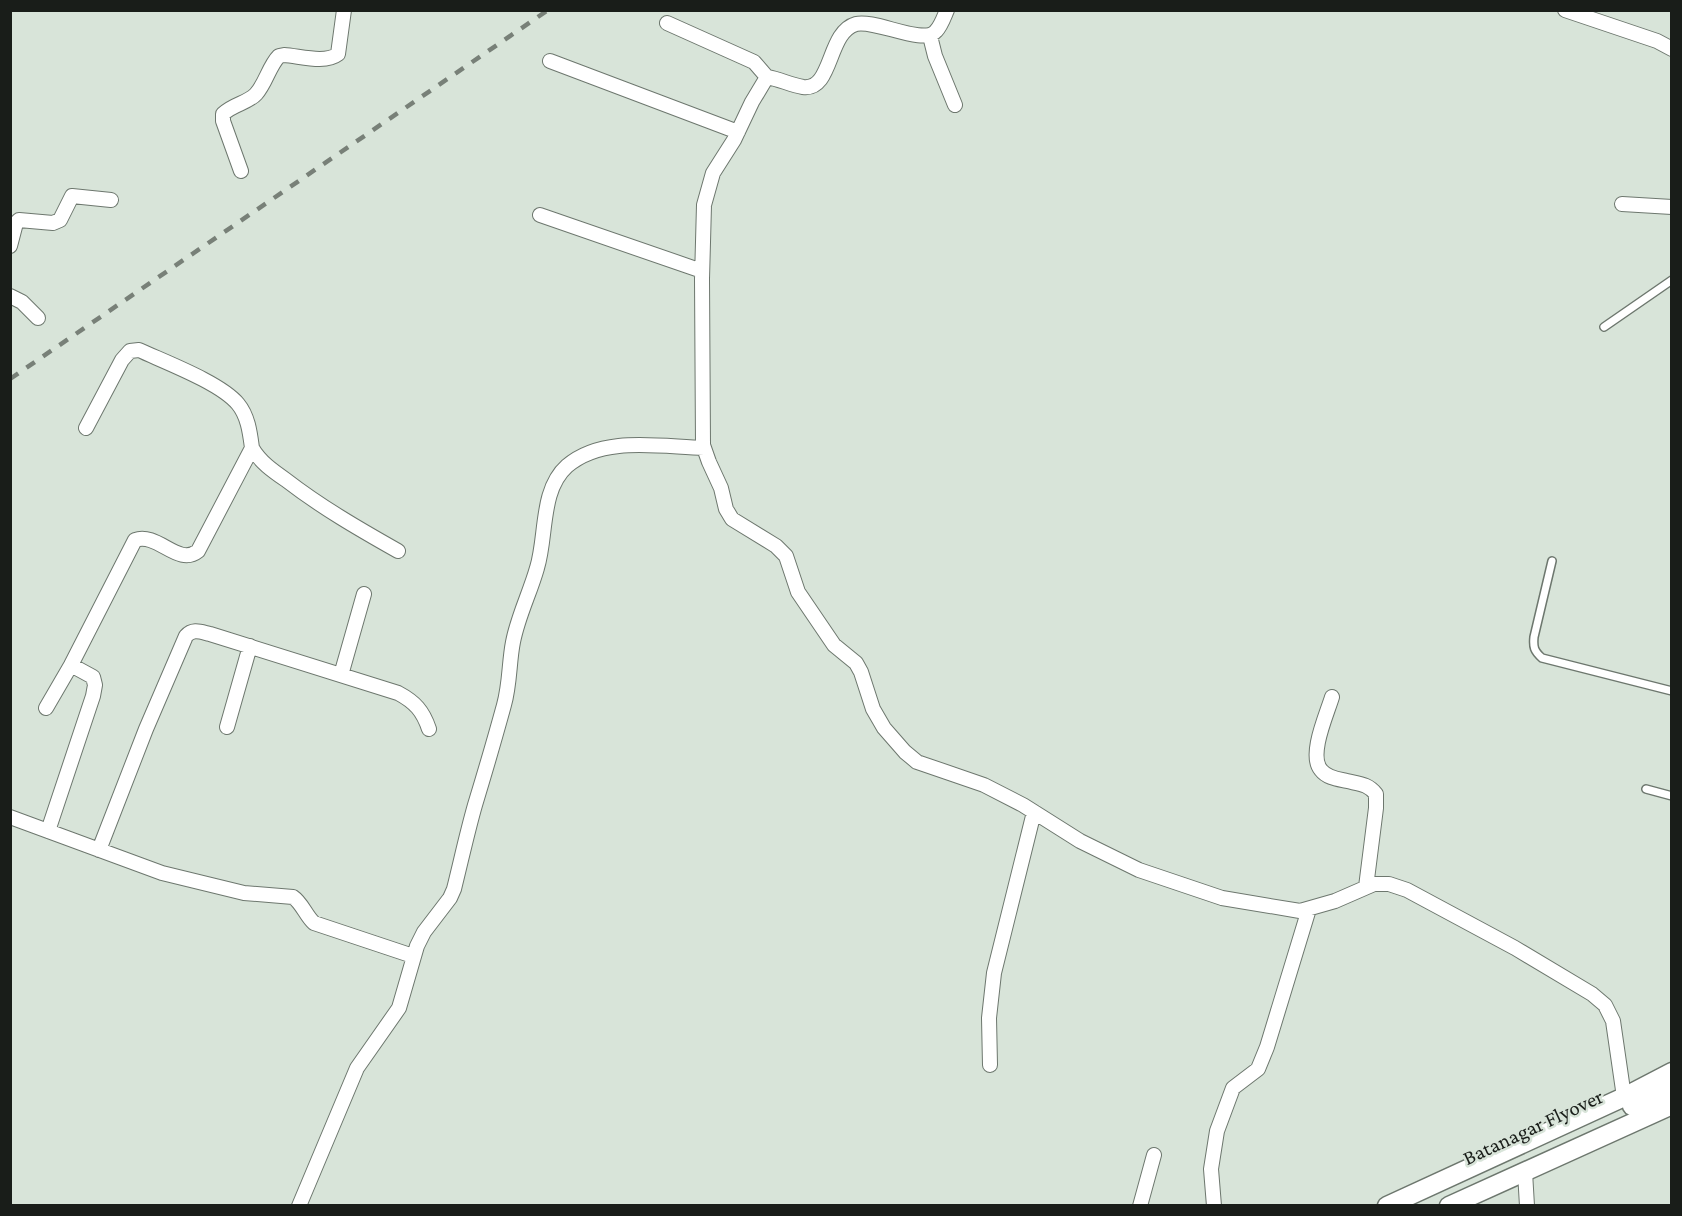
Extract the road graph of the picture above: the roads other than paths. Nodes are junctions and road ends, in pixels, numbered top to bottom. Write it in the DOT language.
graph roads {
  1 [pos="344,10"];
  2 [pos="947,10"];
  3 [pos="1565,10"];
  4 [pos="667,24"];
  5 [pos="930,36"];
  6 [pos="1671,49"];
  7 [pos="550,61"];
  8 [pos="767,77"];
  9 [pos="955,105"];
  10 [pos="738,132"];
  11 [pos="241,171"];
  12 [pos="111,200"];
  13 [pos="1622,204"];
  14 [pos="1671,207"];
  15 [pos="540,215"];
  16 [pos="10,246"];
  17 [pos="702,271"];
  18 [pos="1671,280"];
  19 [pos="10,296"];
  20 [pos="38,318"];
  21 [pos="1604,327"];
  22 [pos="86,428"];
  23 [pos="252,448"];
  24 [pos="704,448"];
  25 [pos="398,551"];
  26 [pos="1552,561"];
  27 [pos="364,594"];
  28 [pos="250,646"];
  29 [pos="71,665"];
  30 [pos="341,675"];
  31 [pos="1671,692"];
  32 [pos="1332,697"];
  33 [pos="46,708"];
  34 [pos="227,727"];
  35 [pos="429,729"];
  36 [pos="1646,789"];
  37 [pos="1671,796"];
  38 [pos="1034,812"];
  39 [pos="10,817"];
  40 [pos="48,831"];
  41 [pos="99,850"];
  42 [pos="1366,887"];
  43 [pos="1309,909"];
  44 [pos="413,956"];
  45 [pos="990,1065"];
  46 [pos="1671,1072"];
  47 [pos="1671,1087"];
  48 [pos="1624,1097"];
  49 [pos="1671,1105"];
  50 [pos="1154,1155"];
  51 [pos="1525,1172"];
  52 [pos="299,1206"];
  53 [pos="1140,1206"];
  54 [pos="1214,1206"];
  55 [pos="1387,1206"];
  56 [pos="1412,1206"];
  57 [pos="1449,1206"];
  58 [pos="1527,1206"];
  1 -- 11 [label="street"];
  2 -- 5 [label="street"];
  3 -- 6 [label="street"];
  4 -- 8 [label="street"];
  5 -- 8 [label="street"];
  5 -- 9 [label="street"];
  7 -- 10 [label="street"];
  8 -- 10 [label="street"];
  10 -- 17 [label="street"];
  12 -- 16 [label="street"];
  13 -- 14 [label="street"];
  15 -- 17 [label="street"];
  17 -- 24 [label="street"];
  18 -- 21 [label="lane"];
  19 -- 20 [label="street"];
  22 -- 23 [label="street"];
  23 -- 25 [label="street"];
  23 -- 29 [label="street"];
  24 -- 38 [label="street"];
  24 -- 44 [label="street"];
  26 -- 31 [label="lane"];
  27 -- 30 [label="street"];
  28 -- 30 [label="street"];
  28 -- 34 [label="street"];
  28 -- 41 [label="street"];
  29 -- 33 [label="street"];
  29 -- 40 [label="street"];
  30 -- 35 [label="street"];
  32 -- 42 [label="street"];
  36 -- 37 [label="lane"];
  38 -- 43 [label="street"];
  38 -- 45 [label="street"];
  39 -- 40 [label="street"];
  40 -- 41 [label="street"];
  41 -- 44 [label="street"];
  42 -- 43 [label="street"];
  42 -- 48 [label="street"];
  43 -- 54 [label="street"];
  44 -- 52 [label="street"];
  46 -- 48 [label="street"];
  47 -- 56 [label="street, Batanagar Flyover"];
  48 -- 55 [label="street"];
  49 -- 51 [label="street"];
  50 -- 53 [label="street"];
  51 -- 57 [label="street"];
  51 -- 58 [label="street"];
}
